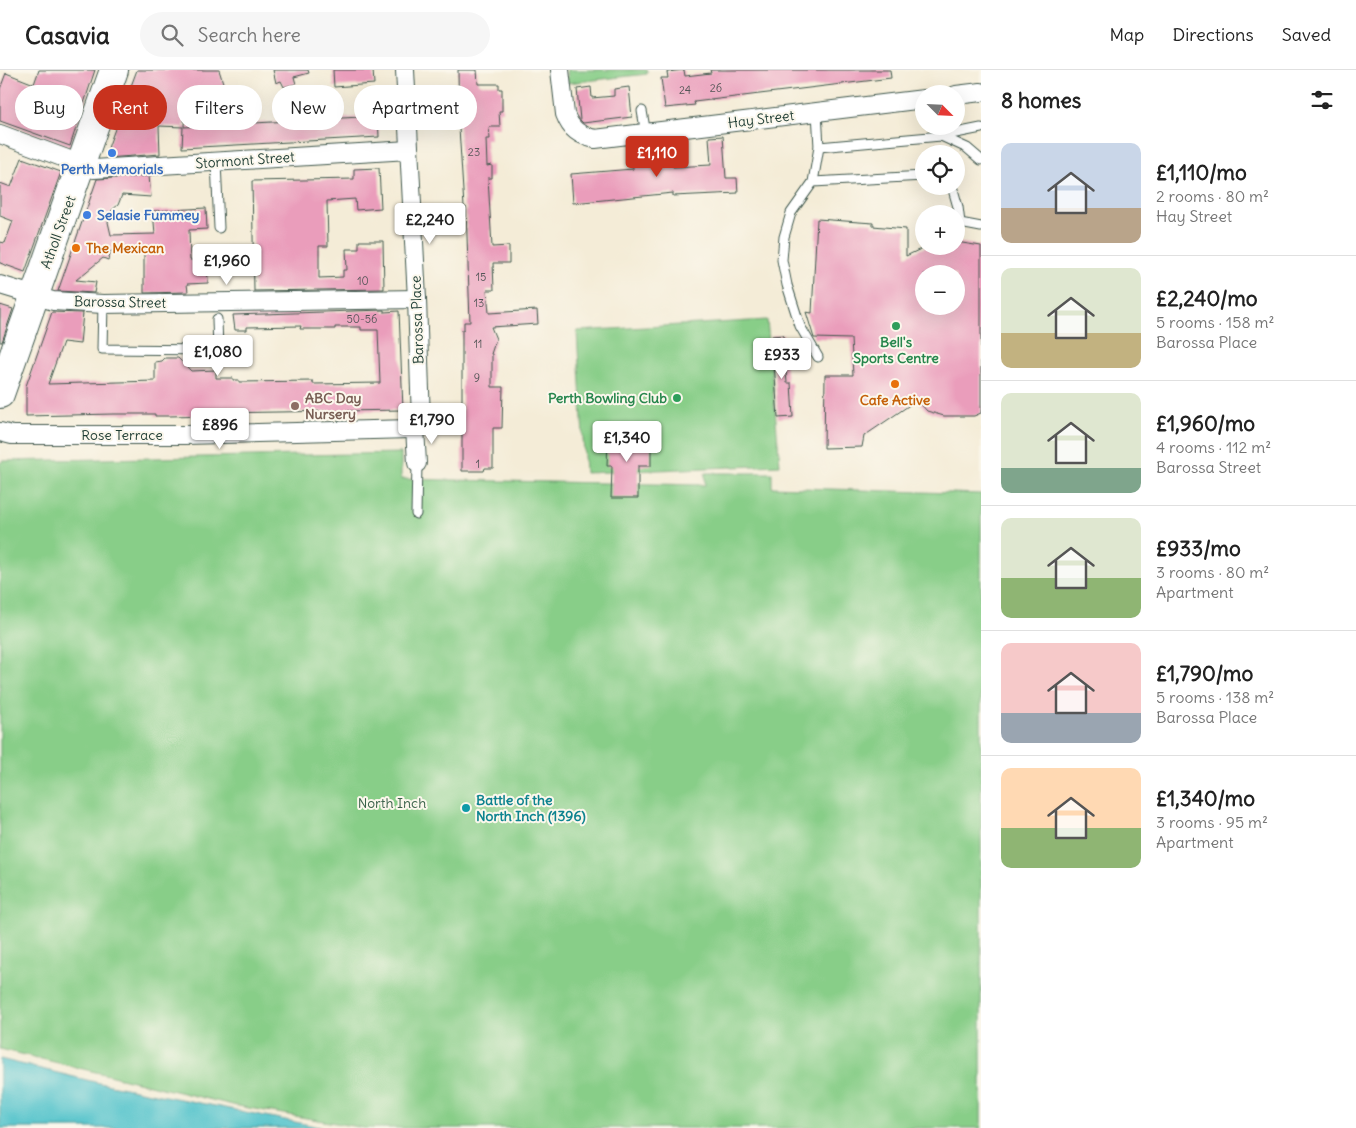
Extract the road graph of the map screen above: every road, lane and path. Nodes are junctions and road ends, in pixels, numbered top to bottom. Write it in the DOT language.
graph roads {
  1 [pos="114,70"];
  2 [pos="405,70"];
  3 [pos="560,70"];
  4 [pos="981,92"];
  5 [pos="965,94"];
  6 [pos="915,100"];
  7 [pos="642,111"];
  8 [pos="817,112"];
  9 [pos="981,128"];
  10 [pos="0,134"];
  11 [pos="646,134"];
  12 [pos="941,136"];
  13 [pos="820,147"];
  14 [pos="409,150"];
  15 [pos="981,160"];
  16 [pos="216,162"];
  17 [pos="82,165"];
  18 [pos="915,176"];
  19 [pos="814,182"];
  20 [pos="955,195"];
  21 [pos="981,227"];
  22 [pos="219,228"];
  23 [pos="0,286"];
  24 [pos="35,297"];
  25 [pos="417,299"];
  26 [pos="103,304"];
  27 [pos="217,320"];
  28 [pos="818,357"];
  29 [pos="0,394"];
  30 [pos="418,425"];
  31 [pos="0,432"];
  32 [pos="417,463"];
  33 [pos="416,514"];
  1 -- 17 [label="main road, Atholl Street"];
  2 -- 14 [label="street, Barossa Place"];
  3 -- 11 [label="street, Hay Street"];
  4 -- 5 [label="street"];
  6 -- 8 [label="street, Hay Street"];
  7 -- 11 [label="lane"];
  8 -- 11 [label="street, Hay Street"];
  8 -- 13 [label="lane"];
  9 -- 12 [label="lane"];
  10 -- 17 [label="street, Stormont Street"];
  12 -- 13 [label="lane"];
  12 -- 15 [label="lane"];
  13 -- 19 [label="lane"];
  14 -- 16 [label="street, Stormont Street"];
  14 -- 25 [label="street, Barossa Place"];
  16 -- 17 [label="street, Stormont Street"];
  16 -- 22 [label="lane"];
  17 -- 24 [label="main road, Atholl Street"];
  18 -- 19 [label="lane"];
  19 -- 28 [label="lane"];
  20 -- 21 [label="lane"];
  23 -- 24 [label="street, Barossa Street"];
  24 -- 26 [label="street, Barossa Street"];
  24 -- 29 [label="main road, Atholl Street"];
  25 -- 26 [label="street, Barossa Street"];
  25 -- 30 [label="street, Barossa Place"];
  26 -- 27 [label="lane"];
  30 -- 31 [label="street, Rose Terrace"];
  30 -- 32 [label="street, Barossa Place"];
  32 -- 33 [label="lane"];
}
